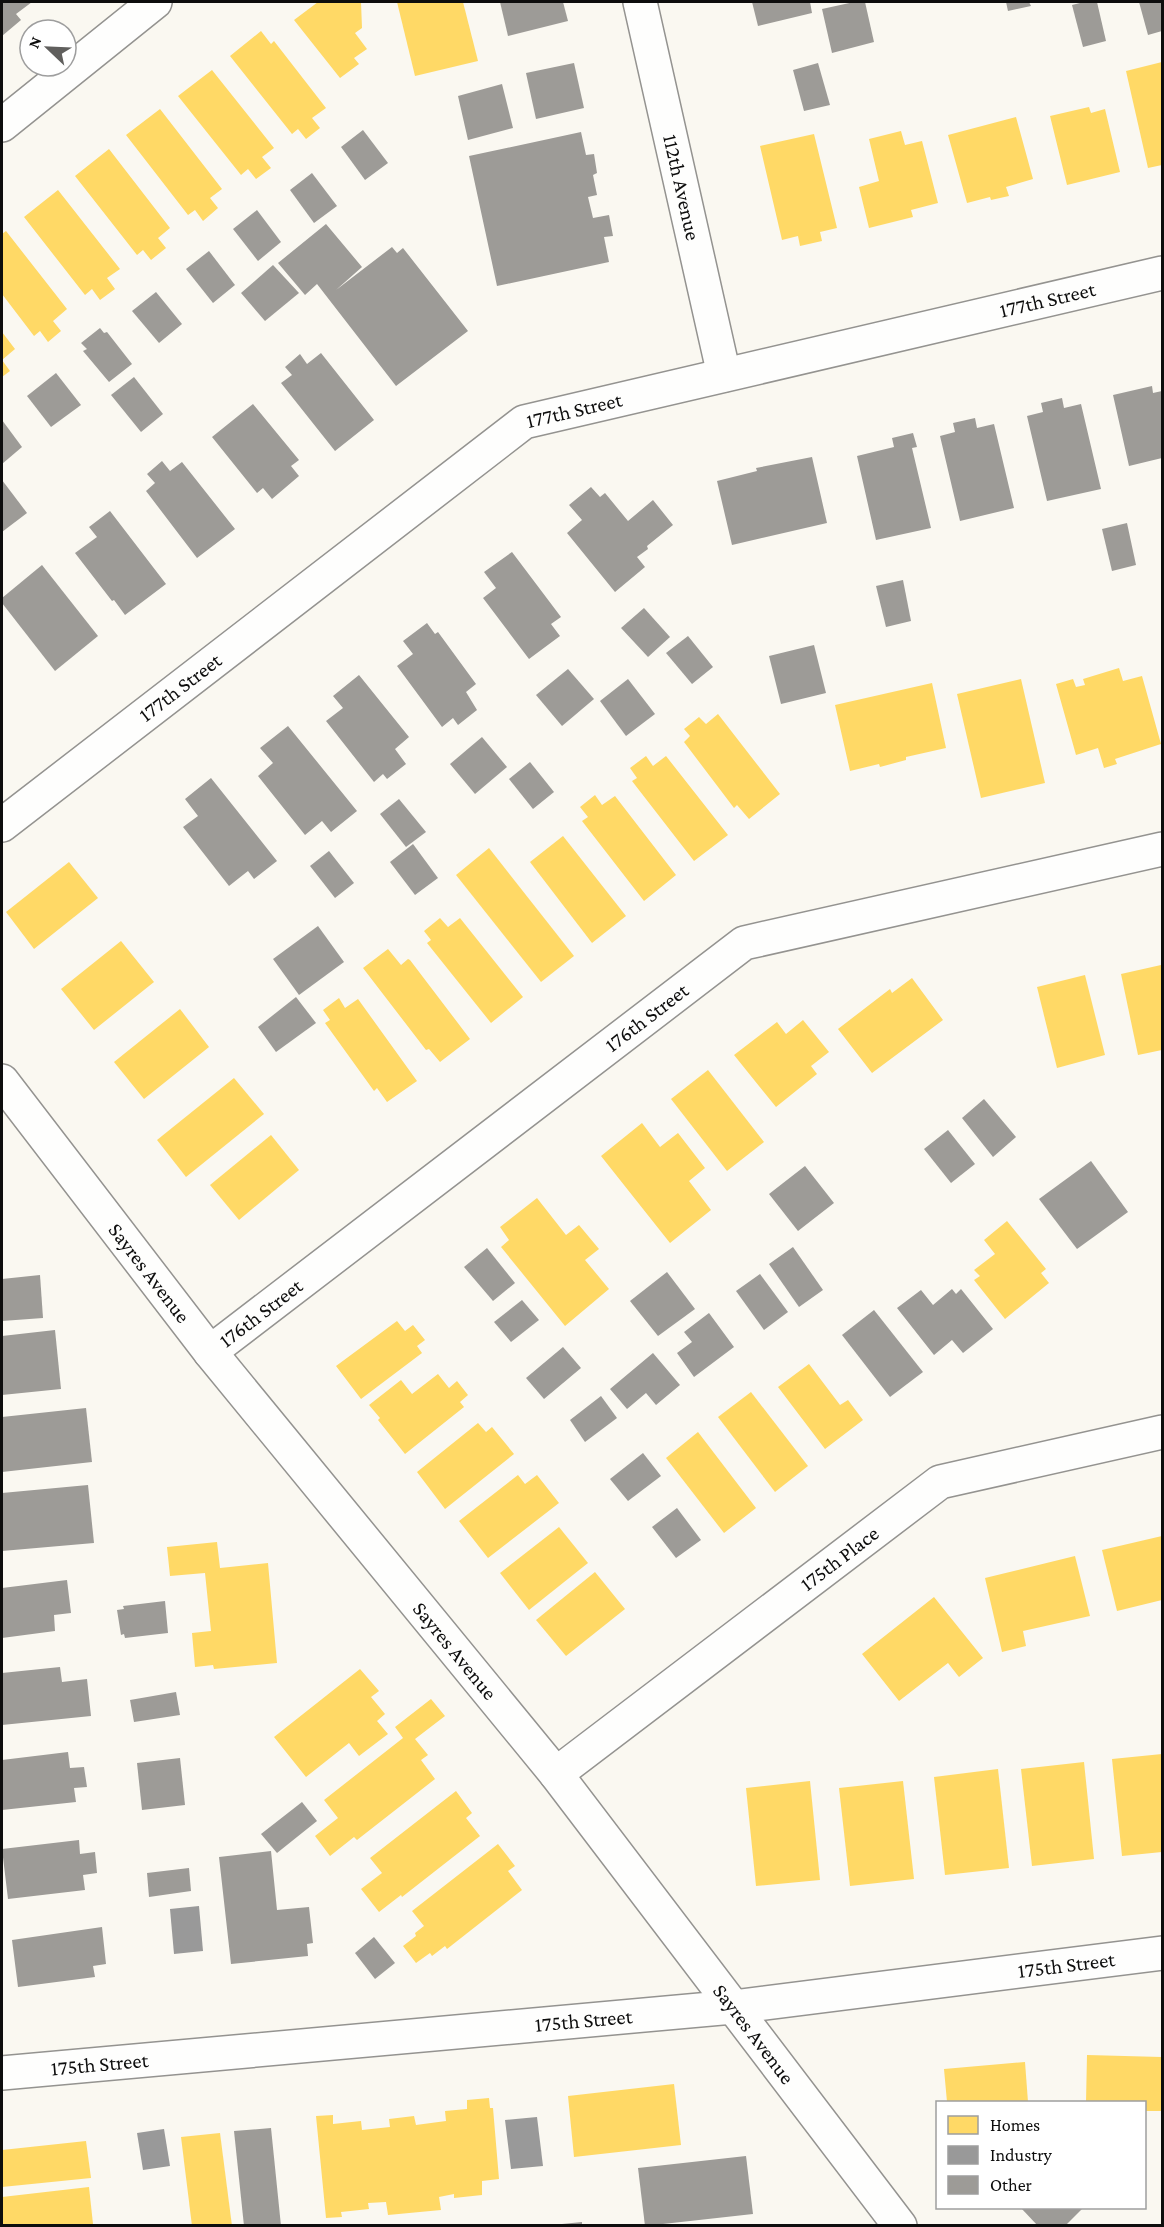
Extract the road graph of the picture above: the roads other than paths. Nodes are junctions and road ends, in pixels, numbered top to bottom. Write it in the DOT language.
graph roads {
  1 [pos="155,2"];
  2 [pos="640,2"];
  3 [pos="2,125"];
  4 [pos="1162,273"];
  5 [pos="724,375"];
  6 [pos="2,825"];
  7 [pos="1162,849"];
  8 [pos="2,1081"];
  9 [pos="210,1352"];
  10 [pos="1162,1432"];
  11 [pos="556,1774"];
  12 [pos="1162,1953"];
  13 [pos="733,2007"];
  14 [pos="2,2073"];
  15 [pos="900,2226"];
  1 -- 3 [label="street"];
  2 -- 5 [label="street, 112th Avenue"];
  4 -- 5 [label="street, 177th Street"];
  5 -- 6 [label="street, 177th Street"];
  7 -- 9 [label="street, 176th Street"];
  8 -- 9 [label="street, Sayres Avenue"];
  9 -- 11 [label="street, Sayres Avenue"];
  10 -- 11 [label="street, 175th Place"];
  11 -- 13 [label="street, Sayres Avenue"];
  12 -- 13 [label="street, 175th Street"];
  13 -- 14 [label="street, 175th Street"];
  13 -- 15 [label="street, Sayres Avenue"];
}
